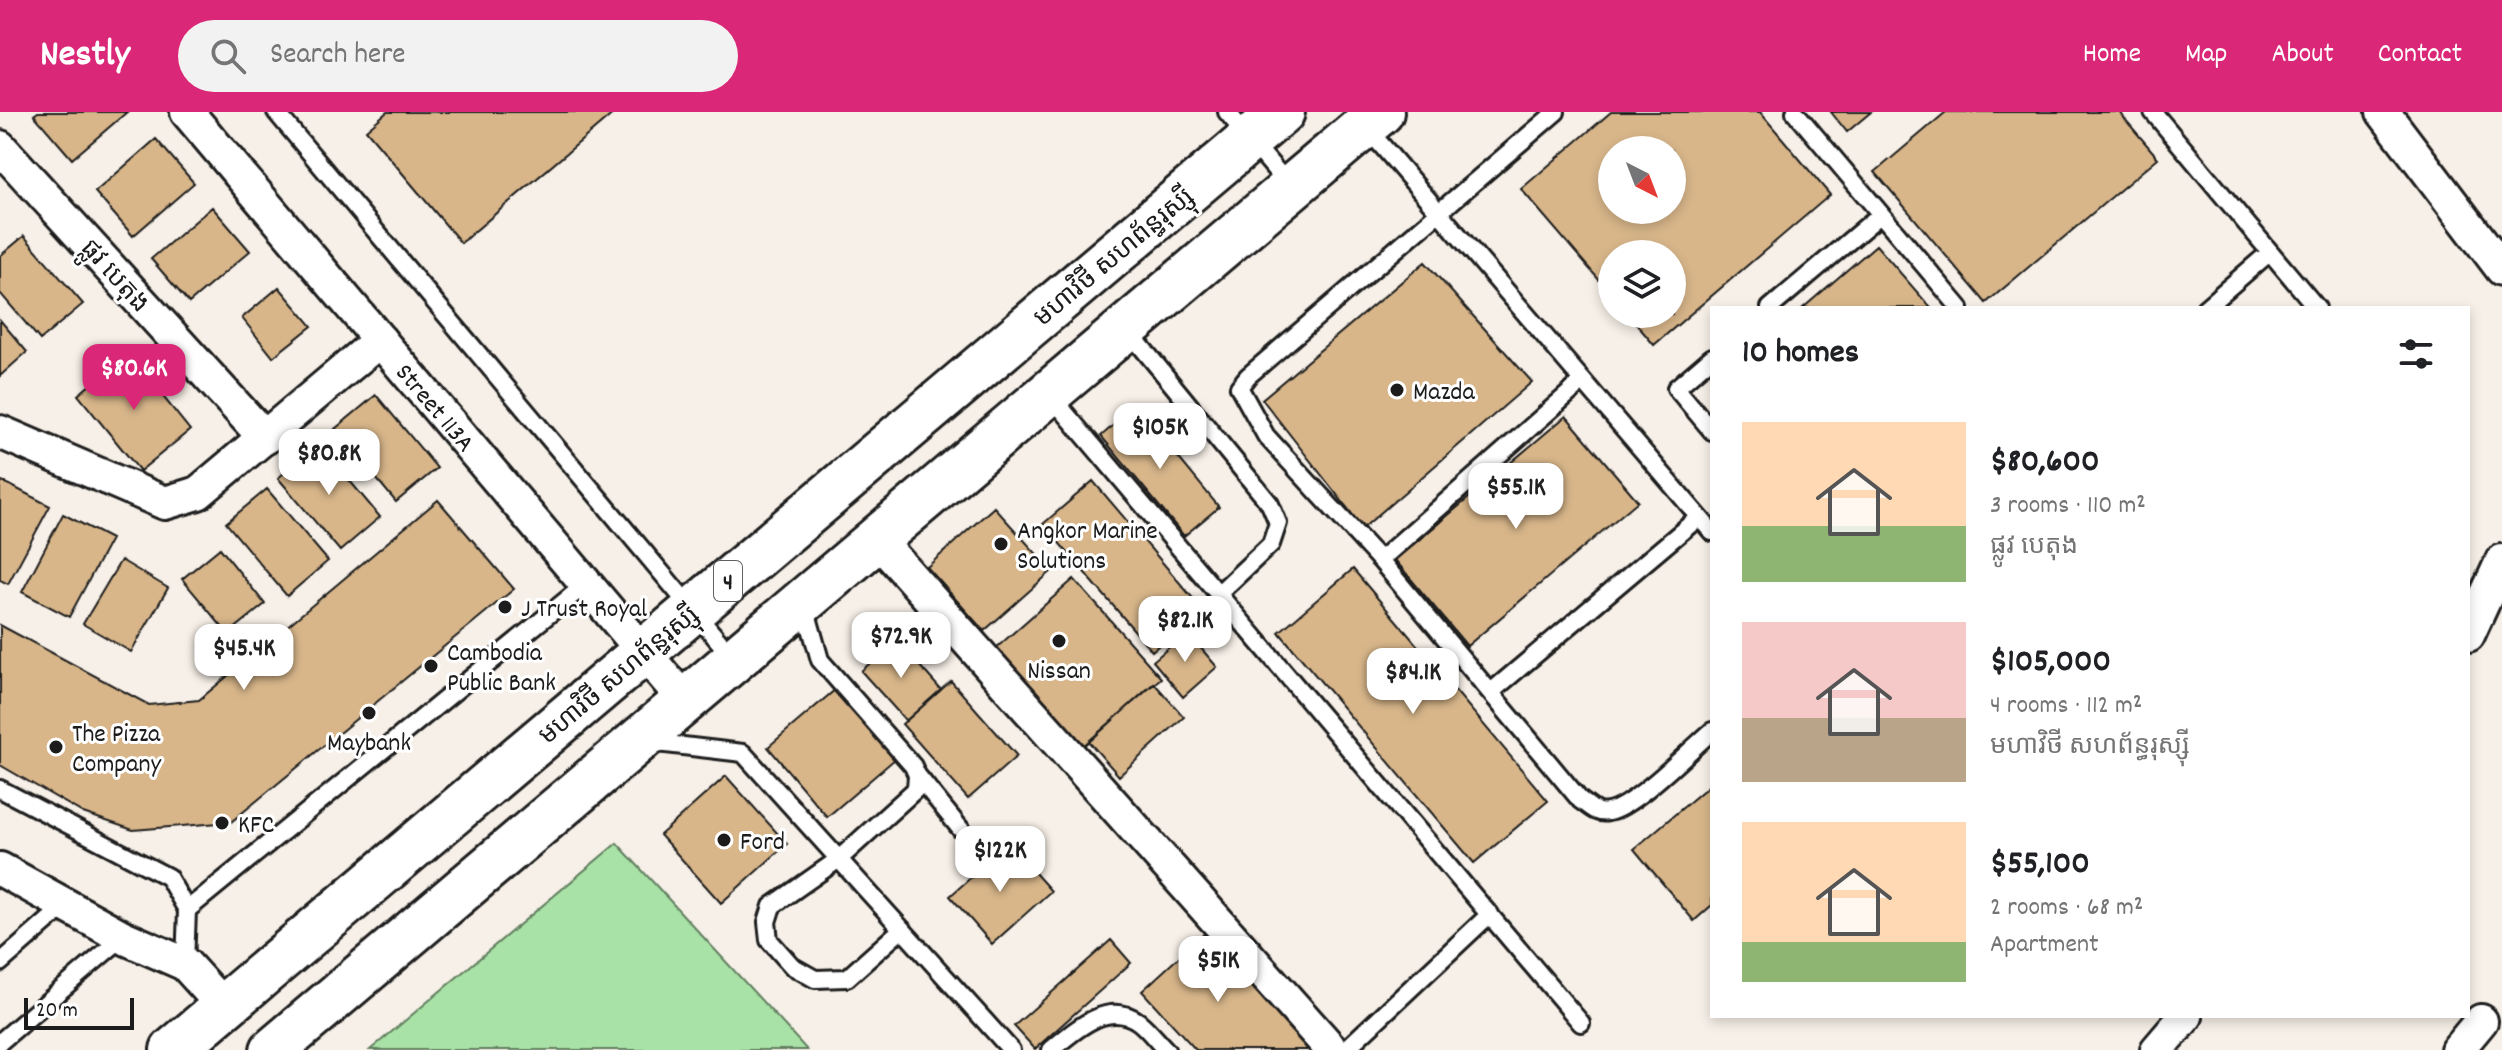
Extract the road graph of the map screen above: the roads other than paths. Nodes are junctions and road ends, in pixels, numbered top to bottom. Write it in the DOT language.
graph roads {
  1 [pos="187,112"];
  2 [pos="276,112"];
  3 [pos="1282,112"];
  4 [pos="1556,112"];
  5 [pos="1795,112"];
  6 [pos="2153,112"];
  7 [pos="2383,112"];
  8 [pos="1373,119"];
  9 [pos="1238,126"];
  10 [pos="0,147"];
  11 [pos="1291,188"];
  12 [pos="1439,212"];
  13 [pos="1881,214"];
  14 [pos="2270,252"];
  15 [pos="2502,269"];
  16 [pos="1772,306"];
  17 [pos="1958,306"];
  18 [pos="2207,306"];
  19 [pos="2315,306"];
  20 [pos="1126,328"];
  21 [pos="380,340"];
  22 [pos="1710,359"];
  23 [pos="1583,381"];
  24 [pos="1048,394"];
  25 [pos="1710,429"];
  26 [pos="0,432"];
  27 [pos="265,438"];
  28 [pos="1699,517"];
  29 [pos="1710,530"];
  30 [pos="877,539"];
  31 [pos="1380,560"];
  32 [pos="2502,561"];
  33 [pos="586,584"];
  34 [pos="1218,594"];
  35 [pos="804,601"];
  36 [pos="693,610"];
  37 [pos="2470,631"];
  38 [pos="644,652"];
  39 [pos="735,660"];
  40 [pos="1491,692"];
  41 [pos="685,701"];
  42 [pos="1710,733"];
  43 [pos="639,741"];
  44 [pos="917,775"];
  45 [pos="0,789"];
  46 [pos="971,842"];
  47 [pos="839,859"];
  48 [pos="0,869"];
  49 [pos="65,906"];
  50 [pos="187,910"];
  51 [pos="1490,914"];
  52 [pos="902,929"];
  53 [pos="123,937"];
  54 [pos="0,963"];
  55 [pos="185,964"];
  56 [pos="224,1007"];
  57 [pos="2184,1018"];
  58 [pos="2481,1021"];
  59 [pos="1581,1023"];
  60 [pos="0,1042"];
  61 [pos="173,1050"];
  62 [pos="273,1050"];
  63 [pos="1011,1050"];
  64 [pos="1051,1050"];
  65 [pos="1166,1050"];
  66 [pos="1332,1050"];
  67 [pos="1345,1050"];
  68 [pos="2157,1050"];
  69 [pos="2457,1050"];
  1 -- 21 [label="street, Street 113A"];
  2 -- 36 [label="lane"];
  3 -- 9 [label="highway, មហាវិថី សហព័ន្ធរុស្ស៊ី / 4"];
  4 -- 12 [label="lane"];
  5 -- 13 [label="lane"];
  6 -- 14 [label="lane"];
  7 -- 15 [label="street"];
  8 -- 11 [label="highway"];
  8 -- 12 [label="lane"];
  9 -- 11 [label="lane"];
  9 -- 36 [label="highway, មហាវិថី សហព័ន្ធរុស្ស៊ី / 4"];
  10 -- 27 [label="street, ផ្លូវ បេតុង"];
  11 -- 20 [label="highway"];
  12 -- 23 [label="lane"];
  12 -- 31 [label="lane"];
  13 -- 16 [label="lane"];
  13 -- 17 [label="lane"];
  14 -- 18 [label="lane"];
  14 -- 19 [label="lane"];
  20 -- 24 [label="highway"];
  20 -- 34 [label="lane"];
  21 -- 27 [label="street"];
  21 -- 33 [label="street, Street 113A"];
  22 -- 25 [label="lane"];
  23 -- 28 [label="lane"];
  23 -- 31 [label="lane"];
  24 -- 30 [label="highway"];
  24 -- 34 [label="lane"];
  26 -- 27 [label="street"];
  28 -- 29 [label="lane"];
  28 -- 40 [label="lane"];
  30 -- 35 [label="highway"];
  30 -- 66 [label="street"];
  31 -- 40 [label="lane"];
  32 -- 37 [label="street"];
  33 -- 38 [label="street, Street 113A"];
  33 -- 50 [label="lane"];
  34 -- 51 [label="lane"];
  35 -- 39 [label="highway"];
  35 -- 44 [label="lane"];
  36 -- 38 [label="highway, មហាវិថី សហព័ន្ធរុស្ស៊ី / 4"];
  36 -- 39 [label="lane"];
  38 -- 41 [label="street, Street 113A"];
  38 -- 56 [label="highway, មហាវិថី សហព័ន្ធរុស្ស៊ី / 4"];
  39 -- 41 [label="highway"];
  40 -- 42 [label="lane"];
  41 -- 43 [label="highway"];
  43 -- 47 [label="lane"];
  43 -- 62 [label="highway"];
  44 -- 46 [label="lane"];
  44 -- 47 [label="lane"];
  45 -- 50 [label="lane"];
  47 -- 52 [label="lane"];
  47 -- 52 [label="lane"];
  48 -- 49 [label="street"];
  49 -- 53 [label="street"];
  49 -- 54 [label="lane"];
  50 -- 55 [label="lane"];
  51 -- 59 [label="lane"];
  51 -- 67 [label="lane"];
  52 -- 63 [label="lane"];
  53 -- 55 [label="street"];
  53 -- 60 [label="lane"];
  55 -- 56 [label="street"];
  56 -- 61 [label="highway, មហាវិថី សហព័ន្ធរុស្ស៊ី / 4"];
  57 -- 68 [label="street"];
  58 -- 69 [label="street"];
  64 -- 65 [label="lane"];
}
